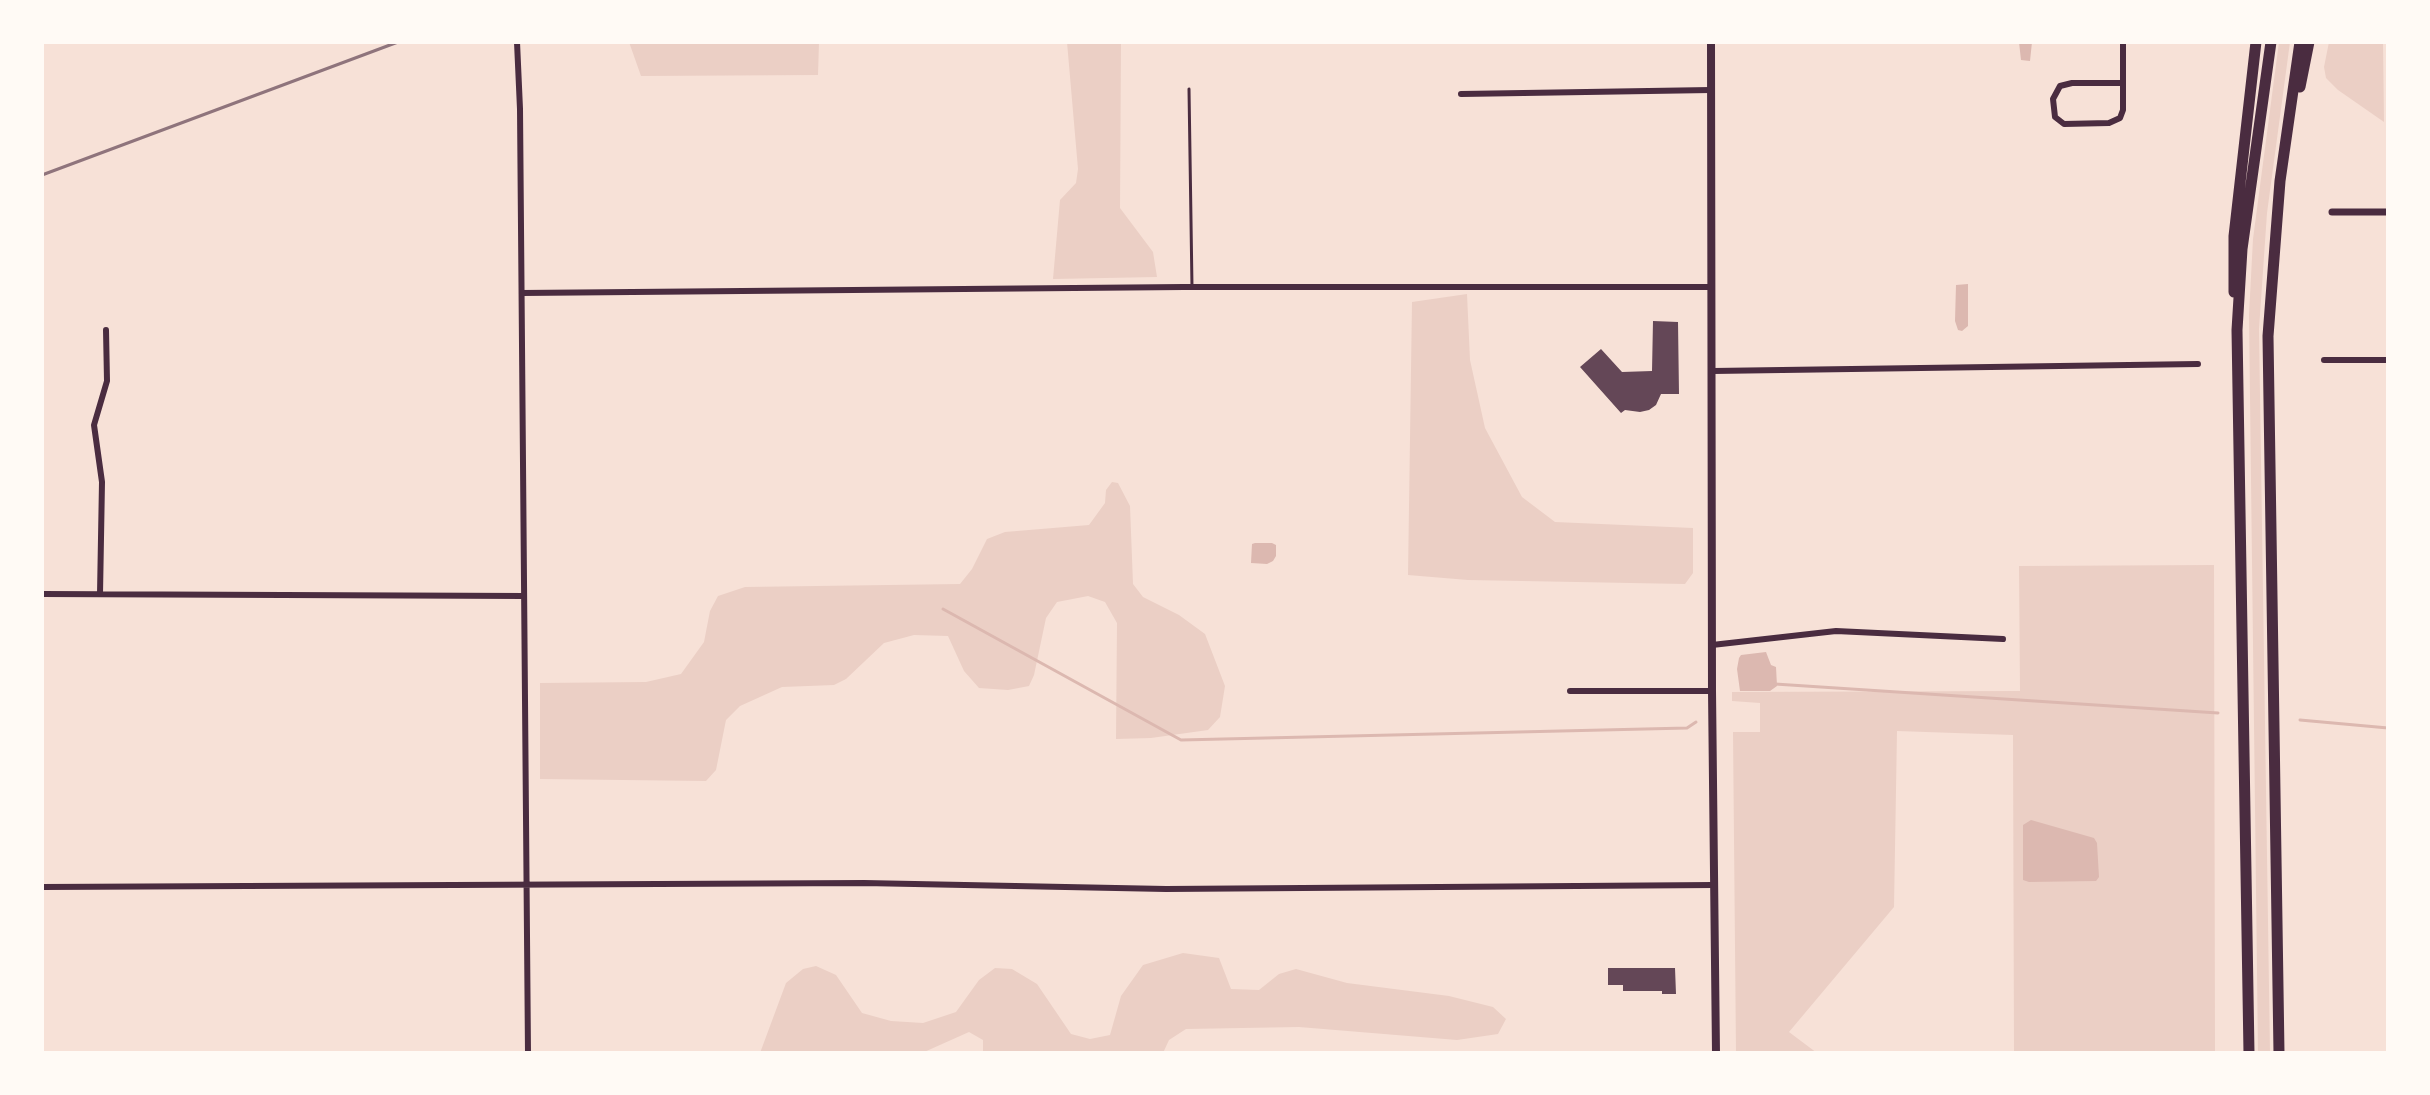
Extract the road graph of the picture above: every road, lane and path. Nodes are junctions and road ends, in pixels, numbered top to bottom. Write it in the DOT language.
graph roads {
  1 [pos="517,42"];
  2 [pos="1711,42"];
  3 [pos="2123,42"];
  4 [pos="2256,42"];
  5 [pos="2271,42"];
  6 [pos="2300,42"];
  7 [pos="2309,42"];
  8 [pos="2123,83"];
  9 [pos="1189,89"];
  10 [pos="1711,90"];
  11 [pos="1461,94"];
  12 [pos="2280,181"];
  13 [pos="2332,212"];
  14 [pos="2388,212"];
  15 [pos="1192,287"];
  16 [pos="1712,287"];
  17 [pos="522,293"];
  18 [pos="106,330"];
  19 [pos="2237,330"];
  20 [pos="2324,360"];
  21 [pos="2388,360"];
  22 [pos="2198,364"];
  23 [pos="1713,371"];
  24 [pos="42,594"];
  25 [pos="100,594"];
  26 [pos="524,596"];
  27 [pos="2003,639"];
  28 [pos="1712,645"];
  29 [pos="1570,691"];
  30 [pos="1712,691"];
  31 [pos="526,885"];
  32 [pos="1713,885"];
  33 [pos="42,887"];
  34 [pos="528,1053"];
  35 [pos="1716,1053"];
  36 [pos="2249,1053"];
  37 [pos="2279,1053"];
  1 -- 17 [label="street"];
  2 -- 10 [label="main road"];
  3 -- 8 [label="street"];
  4 -- 19 [label="highway"];
  5 -- 19 [label="highway"];
  6 -- 12 [label="highway"];
  7 -- 12 [label="highway"];
  8 -- 8 [label="street"];
  9 -- 15 [label="lane"];
  10 -- 11 [label="street"];
  10 -- 16 [label="main road"];
  12 -- 37 [label="highway"];
  13 -- 14 [label="street"];
  15 -- 16 [label="street"];
  15 -- 17 [label="street"];
  16 -- 23 [label="main road"];
  17 -- 26 [label="street"];
  18 -- 25 [label="street"];
  19 -- 36 [label="highway"];
  20 -- 21 [label="street"];
  22 -- 23 [label="street"];
  23 -- 28 [label="main road"];
  24 -- 25 [label="street"];
  25 -- 26 [label="street"];
  26 -- 31 [label="street"];
  27 -- 28 [label="street"];
  28 -- 30 [label="main road"];
  29 -- 30 [label="street"];
  30 -- 32 [label="main road"];
  31 -- 32 [label="street"];
  31 -- 33 [label="street"];
  31 -- 34 [label="street"];
  32 -- 35 [label="main road"];
}
